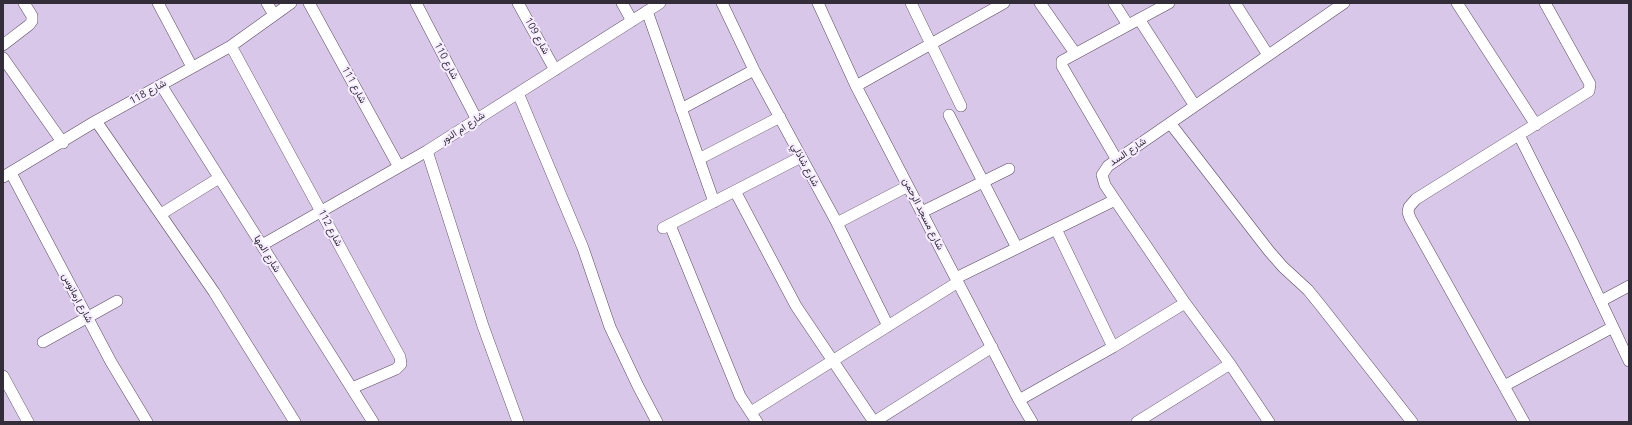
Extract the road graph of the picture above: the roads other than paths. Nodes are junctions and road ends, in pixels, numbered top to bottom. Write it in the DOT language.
graph roads {
  1 [pos="24,3"];
  2 [pos="158,3"];
  3 [pos="267,3"];
  4 [pos="291,3"];
  5 [pos="309,3"];
  6 [pos="416,3"];
  7 [pos="518,3"];
  8 [pos="622,3"];
  9 [pos="660,3"];
  10 [pos="722,3"];
  11 [pos="818,3"];
  12 [pos="910,3"];
  13 [pos="1040,3"];
  14 [pos="1114,3"];
  15 [pos="1169,3"];
  16 [pos="1235,3"];
  17 [pos="1344,3"];
  18 [pos="1457,3"];
  19 [pos="1545,3"];
  20 [pos="1000,4"];
  21 [pos="1330,7"];
  22 [pos="647,11"];
  23 [pos="274,15"];
  24 [pos="1139,19"];
  25 [pos="632,21"];
  26 [pos="1128,25"];
  27 [pos="931,44"];
  28 [pos="3,45"];
  29 [pos="231,46"];
  30 [pos="1076,53"];
  31 [pos="1268,55"];
  32 [pos="3,58"];
  33 [pos="192,67"];
  34 [pos="555,70"];
  35 [pos="754,70"];
  36 [pos="160,85"];
  37 [pos="856,86"];
  38 [pos="518,93"];
  39 [pos="961,106"];
  40 [pos="1195,106"];
  41 [pos="681,108"];
  42 [pos="949,115"];
  43 [pos="780,117"];
  44 [pos="477,120"];
  45 [pos="96,121"];
  46 [pos="1170,124"];
  47 [pos="1536,125"];
  48 [pos="1519,135"];
  49 [pos="63,142"];
  50 [pos="427,151"];
  51 [pos="801,157"];
  52 [pos="699,159"];
  53 [pos="1117,160"];
  54 [pos="399,167"];
  55 [pos="1009,169"];
  56 [pos="6,175"];
  57 [pos="219,178"];
  58 [pos="983,182"];
  59 [pos="908,186"];
  60 [pos="735,191"];
  61 [pos="1115,200"];
  62 [pos="714,202"];
  63 [pos="321,211"];
  64 [pos="922,212"];
  65 [pos="161,214"];
  66 [pos="837,223"];
  67 [pos="1056,229"];
  68 [pos="262,245"];
  69 [pos="1017,248"];
  70 [pos="957,280"];
  71 [pos="1629,286"];
  72 [pos="117,301"];
  73 [pos="1601,301"];
  74 [pos="1185,303"];
  75 [pos="88,317"];
  76 [pos="888,326"];
  77 [pos="1614,327"];
  78 [pos="43,342"];
  79 [pos="992,347"];
  80 [pos="1113,347"];
  81 [pos="832,361"];
  82 [pos="1629,361"];
  83 [pos="1230,364"];
  84 [pos="3,376"];
  85 [pos="1504,386"];
  86 [pos="352,388"];
  87 [pos="1019,400"];
  88 [pos="754,417"];
  89 [pos="28,422"];
  90 [pos="147,422"];
  91 [pos="295,422"];
  92 [pos="373,422"];
  93 [pos="518,422"];
  94 [pos="657,422"];
  95 [pos="874,422"];
  96 [pos="1032,422"];
  97 [pos="1137,422"];
  98 [pos="1269,422"];
  99 [pos="1412,422"];
  100 [pos="1524,422"];
  1 -- 28 [label="street"];
  2 -- 33 [label="street"];
  3 -- 23 [label="street"];
  4 -- 23 [label="street, شارع 118"];
  5 -- 54 [label="street, شارع 111"];
  6 -- 44 [label="street, شارع 110"];
  7 -- 34 [label="street, شارع 109"];
  8 -- 25 [label="street"];
  9 -- 22 [label="street, شارع ام النور"];
  10 -- 35 [label="street, شارع شاذلي"];
  11 -- 37 [label="street, شارع مسجد الرحمن"];
  12 -- 27 [label="street"];
  13 -- 30 [label="street"];
  14 -- 26 [label="street"];
  15 -- 24 [label="street"];
  16 -- 31 [label="street"];
  17 -- 21 [label="street, شارع السد"];
  18 -- 47 [label="street"];
  19 -- 47 [label="street"];
  20 -- 27 [label="street"];
  21 -- 31 [label="street, شارع السد"];
  22 -- 25 [label="street, شارع ام النور"];
  22 -- 41 [label="street"];
  23 -- 29 [label="street, شارع 118"];
  24 -- 26 [label="street"];
  24 -- 40 [label="street"];
  25 -- 34 [label="street, شارع ام النور"];
  26 -- 30 [label="street"];
  27 -- 37 [label="street"];
  27 -- 39 [label="street"];
  29 -- 33 [label="street, شارع 118"];
  29 -- 63 [label="street, شارع 112"];
  30 -- 53 [label="street"];
  31 -- 40 [label="street, شارع السد"];
  32 -- 49 [label="street"];
  33 -- 36 [label="street, شارع 118"];
  34 -- 38 [label="street, شارع ام النور"];
  35 -- 41 [label="street"];
  35 -- 43 [label="street, شارع شاذلي"];
  36 -- 45 [label="street, شارع 118"];
  36 -- 57 [label="street, شارع المها"];
  37 -- 59 [label="street, شارع مسجد الرحمن"];
  38 -- 44 [label="street, شارع ام النور"];
  38 -- 94 [label="street"];
  40 -- 46 [label="street, شارع السد"];
  41 -- 52 [label="street"];
  42 -- 58 [label="street"];
  43 -- 51 [label="street, شارع شاذلي"];
  43 -- 52 [label="street"];
  44 -- 50 [label="street, شارع ام النور"];
  45 -- 49 [label="street, شارع 118"];
  45 -- 65 [label="street"];
  46 -- 53 [label="street, شارع السد"];
  46 -- 99 [label="street"];
  47 -- 48 [label="street"];
  48 -- 73 [label="street"];
  48 -- 85 [label="street"];
  49 -- 56 [label="street, شارع 118"];
  50 -- 54 [label="street, شارع ام النور"];
  50 -- 93 [label="street"];
  51 -- 60 [label="street"];
  51 -- 66 [label="street, شارع شاذلي"];
  52 -- 62 [label="street"];
  53 -- 61 [label="street, شارع السد"];
  54 -- 63 [label="street, شارع ام النور"];
  55 -- 58 [label="street"];
  56 -- 75 [label="street, شارع ارمانوس"];
  57 -- 65 [label="street"];
  57 -- 68 [label="street, شارع المها"];
  58 -- 64 [label="street"];
  58 -- 69 [label="street"];
  59 -- 64 [label="street, شارع مسجد الرحمن"];
  59 -- 66 [label="street"];
  60 -- 62 [label="street"];
  60 -- 81 [label="street"];
  61 -- 67 [label="street"];
  61 -- 74 [label="street, شارع السد"];
  62 -- 88 [label="street"];
  63 -- 68 [label="street, شارع ام النور"];
  63 -- 86 [label="street, شارع 112"];
  64 -- 70 [label="street, شارع مسجد الرحمن"];
  65 -- 91 [label="street"];
  66 -- 76 [label="street, شارع شاذلي"];
  67 -- 69 [label="street"];
  67 -- 80 [label="street"];
  68 -- 86 [label="street, شارع المها"];
  69 -- 70 [label="street"];
  70 -- 76 [label="street"];
  70 -- 79 [label="street, شارع مسجد الرحمن"];
  71 -- 73 [label="street"];
  72 -- 75 [label="street"];
  73 -- 77 [label="street"];
  74 -- 80 [label="street"];
  74 -- 83 [label="street, شارع السد"];
  75 -- 78 [label="street"];
  75 -- 90 [label="street, شارع ارمانوس"];
  76 -- 81 [label="street"];
  77 -- 82 [label="street"];
  77 -- 85 [label="street"];
  79 -- 87 [label="street, شارع مسجد الرحمن"];
  79 -- 95 [label="street"];
  80 -- 87 [label="street"];
  81 -- 88 [label="street"];
  81 -- 95 [label="street"];
  83 -- 97 [label="street"];
  83 -- 98 [label="street, شارع السد"];
  84 -- 89 [label="street"];
  85 -- 100 [label="street"];
  86 -- 92 [label="street, شارع المها"];
  87 -- 96 [label="street, شارع مسجد الرحمن"];
}
